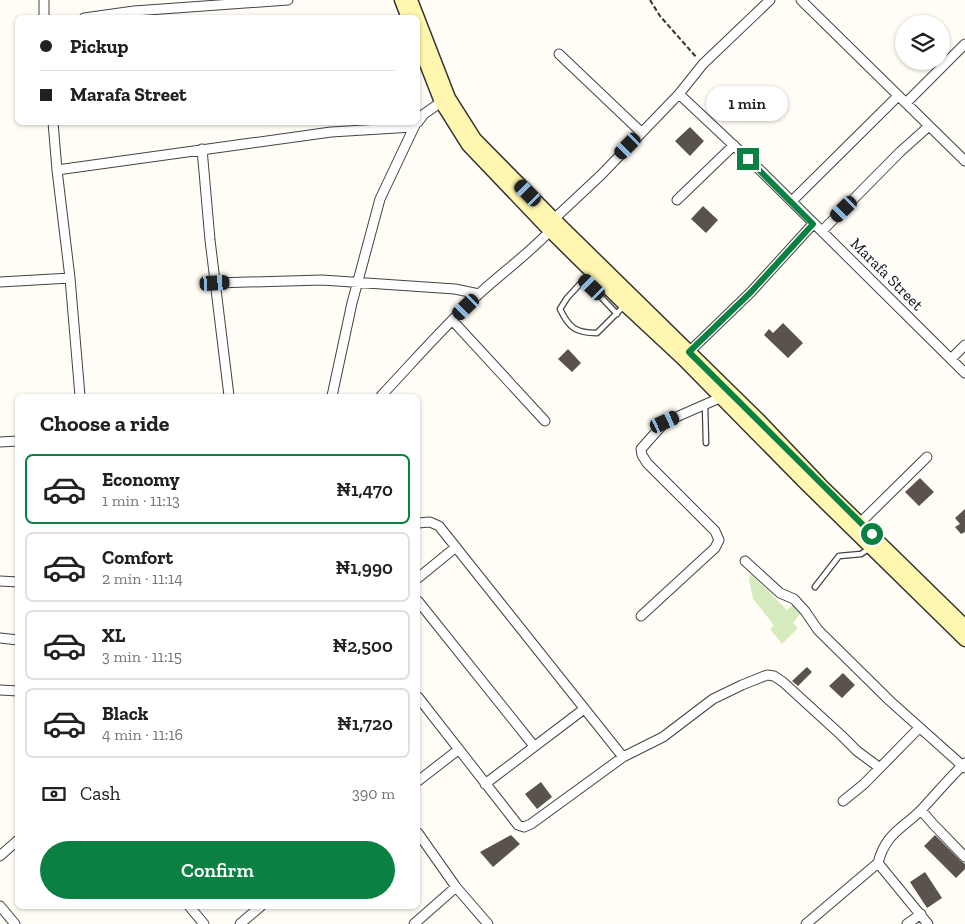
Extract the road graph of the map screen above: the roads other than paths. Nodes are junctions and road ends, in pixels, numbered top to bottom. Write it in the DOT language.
graph roads {
  1 [pos="44,0"];
  2 [pos="288,0"];
  3 [pos="401,0"];
  4 [pos="411,0"];
  5 [pos="770,0"];
  6 [pos="801,0"];
  7 [pos="44,15"];
  8 [pos="103,15"];
  9 [pos="407,15"];
  10 [pos="416,15"];
  11 [pos="420,26"];
  12 [pos="965,44"];
  13 [pos="420,47"];
  14 [pos="559,54"];
  15 [pos="678,94"];
  16 [pos="898,96"];
  17 [pos="445,100"];
  18 [pos="906,103"];
  19 [pos="420,119"];
  20 [pos="53,125"];
  21 [pos="405,125"];
  22 [pos="416,125"];
  23 [pos="929,126"];
  24 [pos="641,132"];
  25 [pos="734,145"];
  26 [pos="202,149"];
  27 [pos="965,161"];
  28 [pos="57,170"];
  29 [pos="677,200"];
  30 [pos="792,202"];
  31 [pos="813,224"];
  32 [pos="552,225"];
  33 [pos="822,231"];
  34 [pos="588,275"];
  35 [pos="70,278"];
  36 [pos="0,282"];
  37 [pos="215,283"];
  38 [pos="358,283"];
  39 [pos="607,287"];
  40 [pos="479,294"];
  41 [pos="621,309"];
  42 [pos="452,320"];
  43 [pos="965,345"];
  44 [pos="689,352"];
  45 [pos="951,359"];
  46 [pos="965,373"];
  47 [pos="80,394"];
  48 [pos="228,394"];
  49 [pos="332,394"];
  50 [pos="382,394"];
  51 [pos="722,397"];
  52 [pos="705,406"];
  53 [pos="545,422"];
  54 [pos="754,422"];
  55 [pos="15,441"];
  56 [pos="0,442"];
  57 [pos="706,443"];
  58 [pos="926,457"];
  59 [pos="420,523"];
  60 [pos="860,523"];
  61 [pos="456,546"];
  62 [pos="871,547"];
  63 [pos="745,562"];
  64 [pos="420,576"];
  65 [pos="0,581"];
  66 [pos="15,582"];
  67 [pos="815,587"];
  68 [pos="420,604"];
  69 [pos="641,616"];
  70 [pos="965,626"];
  71 [pos="0,638"];
  72 [pos="15,640"];
  73 [pos="965,640"];
  74 [pos="0,690"];
  75 [pos="15,691"];
  76 [pos="420,700"];
  77 [pos="584,709"];
  78 [pos="919,728"];
  79 [pos="534,746"];
  80 [pos="458,750"];
  81 [pos="623,757"];
  82 [pos="964,765"];
  83 [pos="880,768"];
  84 [pos="420,779"];
  85 [pos="485,784"];
  86 [pos="843,801"];
  87 [pos="921,810"];
  88 [pos="420,836"];
  89 [pos="15,843"];
  90 [pos="0,856"];
  91 [pos="965,857"];
  92 [pos="878,863"];
  93 [pos="456,887"];
  94 [pos="0,906"];
  95 [pos="192,909"];
  96 [pos="258,909"];
  97 [pos="921,914"];
  98 [pos="15,924"];
  99 [pos="204,924"];
  100 [pos="240,924"];
  101 [pos="414,924"];
  102 [pos="488,924"];
  103 [pos="806,924"];
  104 [pos="907,924"];
  105 [pos="928,924"];
  1 -- 7 [label="street"];
  2 -- 8 [label="street"];
  3 -- 9 [label="main road"];
  4 -- 10 [label="main road"];
  5 -- 15 [label="street"];
  6 -- 16 [label="street"];
  11 -- 17 [label="main road"];
  12 -- 18 [label="street"];
  13 -- 17 [label="main road"];
  14 -- 24 [label="street"];
  15 -- 24 [label="street"];
  15 -- 25 [label="street, Marafa Street"];
  16 -- 18 [label="street"];
  16 -- 30 [label="street"];
  17 -- 19 [label="street"];
  17 -- 32 [label="main road"];
  18 -- 23 [label="street"];
  20 -- 28 [label="street"];
  21 -- 26 [label="street"];
  22 -- 38 [label="street"];
  23 -- 27 [label="street"];
  23 -- 33 [label="street"];
  24 -- 32 [label="street"];
  25 -- 29 [label="street"];
  25 -- 30 [label="street, Marafa Street"];
  26 -- 28 [label="street"];
  26 -- 37 [label="street"];
  28 -- 35 [label="street"];
  30 -- 31 [label="street, Marafa Street"];
  31 -- 33 [label="street, Marafa Street"];
  31 -- 44 [label="street"];
  32 -- 34 [label="main road"];
  32 -- 39 [label="main road"];
  32 -- 40 [label="street"];
  33 -- 45 [label="street, Marafa Street"];
  34 -- 39 [label="main road"];
  34 -- 41 [label="lane"];
  35 -- 36 [label="street"];
  35 -- 47 [label="street"];
  37 -- 38 [label="street"];
  37 -- 48 [label="street"];
  38 -- 40 [label="street"];
  38 -- 49 [label="street"];
  39 -- 41 [label="main road"];
  39 -- 44 [label="main road"];
  40 -- 42 [label="street"];
  41 -- 51 [label="main road"];
  42 -- 50 [label="street"];
  42 -- 53 [label="street"];
  43 -- 45 [label="street"];
  44 -- 54 [label="main road"];
  45 -- 46 [label="street, Marafa Street"];
  51 -- 52 [label="street"];
  51 -- 54 [label="main road"];
  52 -- 57 [label="lane"];
  52 -- 69 [label="street"];
  54 -- 60 [label="main road"];
  54 -- 62 [label="main road"];
  55 -- 56 [label="street"];
  58 -- 60 [label="street"];
  59 -- 61 [label="street"];
  60 -- 70 [label="main road"];
  61 -- 64 [label="street"];
  61 -- 77 [label="street"];
  62 -- 67 [label="lane"];
  62 -- 73 [label="main road"];
  63 -- 78 [label="street"];
  65 -- 66 [label="street"];
  68 -- 79 [label="street"];
  71 -- 72 [label="street"];
  74 -- 75 [label="street"];
  76 -- 80 [label="street"];
  77 -- 79 [label="street"];
  77 -- 81 [label="street"];
  78 -- 82 [label="street"];
  78 -- 83 [label="street"];
  79 -- 85 [label="street"];
  80 -- 84 [label="street"];
  80 -- 85 [label="street"];
  81 -- 83 [label="street"];
  81 -- 85 [label="street"];
  82 -- 87 [label="street"];
  83 -- 86 [label="street"];
  87 -- 91 [label="street"];
  87 -- 92 [label="street"];
  88 -- 93 [label="street"];
  89 -- 90 [label="street"];
  92 -- 97 [label="street"];
  92 -- 103 [label="street"];
  93 -- 101 [label="street"];
  93 -- 102 [label="street"];
  94 -- 98 [label="street"];
  95 -- 99 [label="street"];
  96 -- 100 [label="street"];
  97 -- 104 [label="street"];
  97 -- 105 [label="street"];
}
